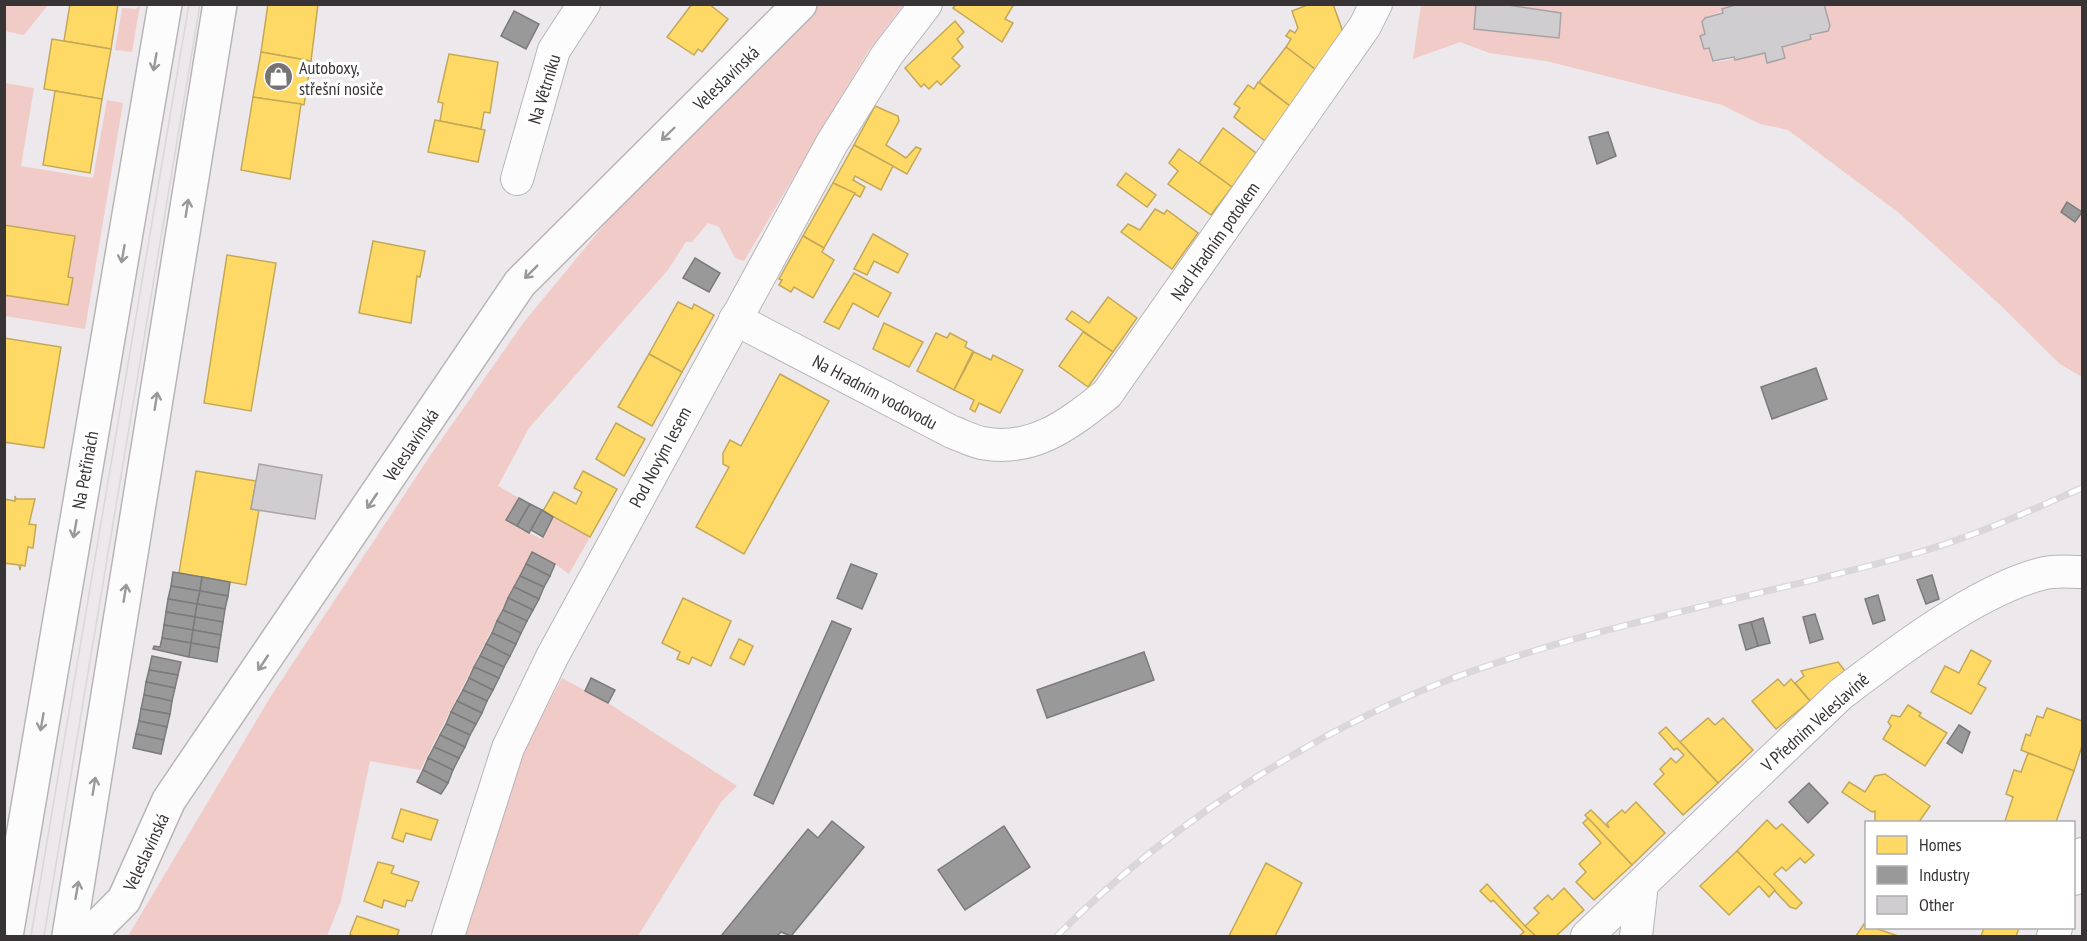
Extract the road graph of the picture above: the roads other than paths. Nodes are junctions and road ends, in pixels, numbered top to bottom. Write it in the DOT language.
graph roads {
  1 [pos="165,4"];
  2 [pos="220,4"];
  3 [pos="584,4"];
  4 [pos="800,4"];
  5 [pos="926,4"];
  6 [pos="1366,12"];
  7 [pos="517,179"];
  8 [pos="735,319"];
  9 [pos="1022,443"];
  10 [pos="2082,572"];
  11 [pos="2082,854"];
  12 [pos="2075,873"];
  13 [pos="1642,884"];
  14 [pos="6,936"];
  15 [pos="69,936"];
  16 [pos="88,936"];
  17 [pos="448,936"];
  18 [pos="1587,936"];
  19 [pos="1636,936"];
  1 -- 14 [label="street, Na Petřinách, one-way"];
  15 -- 2 [label="street, one-way"];
  3 -- 7 [label="street, Na Větrníku"];
  4 -- 16 [label="street, Veleslavínská, one-way"];
  5 -- 8 [label="street, Pod Novým lesem"];
  6 -- 9 [label="street, Nad Hradním potokem"];
  8 -- 9 [label="street, Na Hradním vodovodu"];
  8 -- 17 [label="street, Pod Novým lesem"];
  10 -- 13 [label="street, V Předním Veleslavíně"];
  11 -- 12 [label="street"];
  13 -- 18 [label="street, V Předním Veleslavíně"];
  13 -- 19 [label="street"];
}
